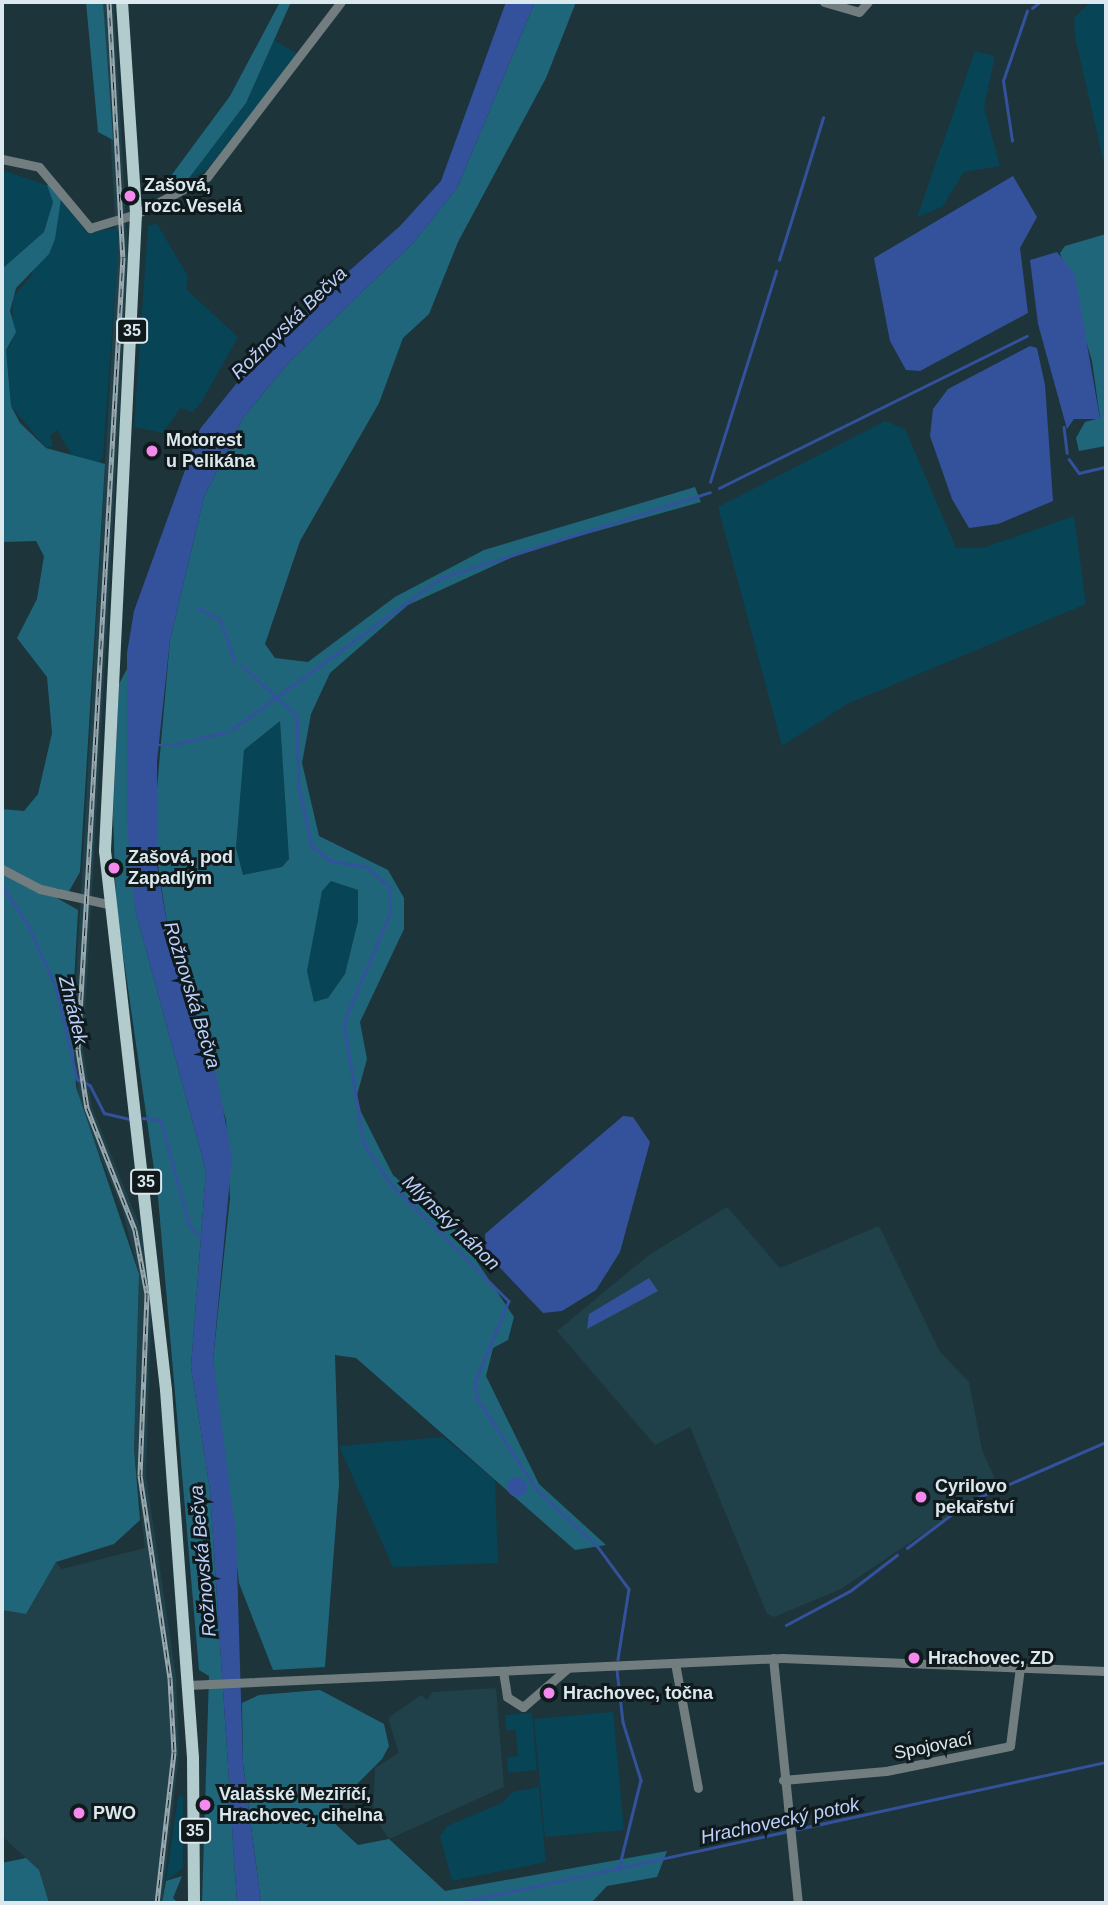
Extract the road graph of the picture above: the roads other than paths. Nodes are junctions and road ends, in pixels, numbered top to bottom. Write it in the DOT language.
graph roads {
  1 [pos="122,2"];
  2 [pos="341,2"];
  3 [pos="824,2"];
  4 [pos="868,2"];
  5 [pos="2,159"];
  6 [pos="136,214"];
  7 [pos="2,869"];
  8 [pos="108,904"];
  9 [pos="773,1658"];
  10 [pos="675,1663"];
  11 [pos="1020,1667"];
  12 [pos="568,1668"];
  13 [pos="503,1671"];
  14 [pos="1106,1671"];
  15 [pos="188,1685"];
  16 [pos="783,1780"];
  17 [pos="698,1788"];
  18 [pos="194,1903"];
  19 [pos="798,1903"];
  1 -- 6 [label="main road, 35"];
  2 -- 6 [label="street"];
  3 -- 4 [label="street"];
  5 -- 6 [label="street"];
  6 -- 8 [label="main road, 35"];
  7 -- 8 [label="street"];
  8 -- 15 [label="main road, 35"];
  9 -- 10 [label="street"];
  9 -- 11 [label="street"];
  9 -- 16 [label="street"];
  10 -- 12 [label="street"];
  10 -- 17 [label="street"];
  11 -- 14 [label="street"];
  11 -- 16 [label="street, Spojovací"];
  12 -- 13 [label="street"];
  12 -- 13 [label="street"];
  13 -- 15 [label="street"];
  15 -- 18 [label="main road, 35"];
  16 -- 19 [label="street"];
}
